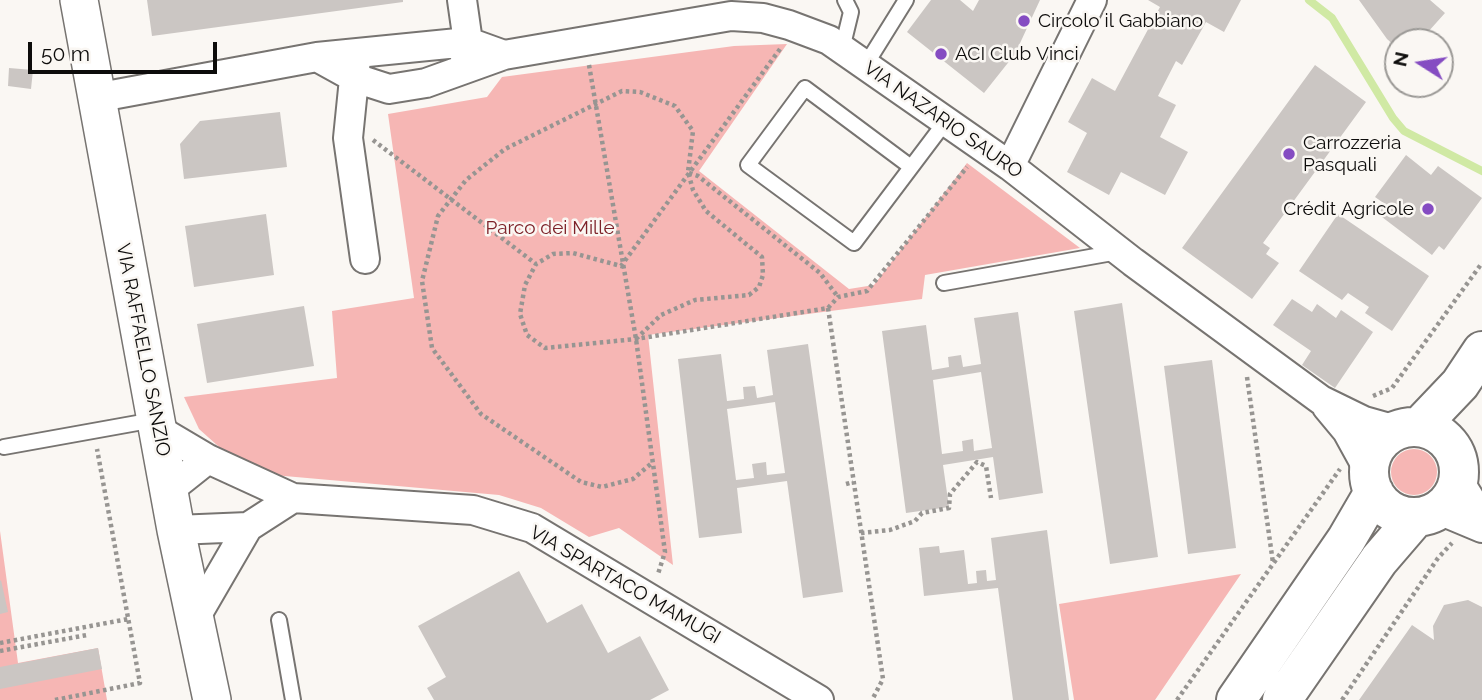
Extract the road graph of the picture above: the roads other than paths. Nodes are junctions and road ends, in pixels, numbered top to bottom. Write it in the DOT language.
graph roads {
  1 [pos="79,0"];
  2 [pos="462,0"];
  3 [pos="845,0"];
  4 [pos="906,0"];
  5 [pos="1092,0"];
  6 [pos="468,42"];
  7 [pos="842,49"];
  8 [pos="504,55"];
  9 [pos="356,65"];
  10 [pos="866,66"];
  11 [pos="464,70"];
  12 [pos="95,98"];
  13 [pos="946,121"];
  14 [pos="1010,166"];
  15 [pos="911,167"];
  16 [pos="1120,252"];
  17 [pos="365,259"];
  18 [pos="944,283"];
  19 [pos="1482,351"];
  20 [pos="1482,390"];
  21 [pos="1321,400"];
  22 [pos="158,425"];
  23 [pos="1408,428"];
  24 [pos="4,447"];
  25 [pos="208,459"];
  26 [pos="1371,482"];
  27 [pos="169,490"];
  28 [pos="293,498"];
  29 [pos="1458,504"];
  30 [pos="248,527"];
  31 [pos="176,530"];
  32 [pos="194,620"];
  33 [pos="279,620"];
  34 [pos="1246,691"];
  35 [pos="212,700"];
  36 [pos="293,700"];
  37 [pos="819,700"];
  38 [pos="1282,700"];
  1 -- 12 [label="street, VIA RAFFAELLO SANZIO"];
  2 -- 6 [label="street"];
  3 -- 7 [label="lane"];
  4 -- 10 [label="lane"];
  5 -- 14 [label="street"];
  6 -- 8 [label="street, VIA NAZARIO SAURO"];
  6 -- 9 [label="street, VIA NAZARIO SAURO"];
  6 -- 11 [label="street"];
  7 -- 8 [label="street, VIA NAZARIO SAURO"];
  7 -- 10 [label="street, VIA NAZARIO SAURO"];
  8 -- 11 [label="street, VIA NAZARIO SAURO"];
  9 -- 11 [label="street, VIA NAZARIO SAURO"];
  9 -- 12 [label="street, VIA NAZARIO SAURO"];
  9 -- 17 [label="street"];
  10 -- 13 [label="street, VIA NAZARIO SAURO"];
  12 -- 22 [label="street, VIA RAFFAELLO SANZIO"];
  13 -- 14 [label="street, VIA NAZARIO SAURO"];
  13 -- 15 [label="lane"];
  14 -- 16 [label="street, VIA NAZARIO SAURO"];
  15 -- 15 [label="lane"];
  16 -- 18 [label="lane"];
  16 -- 21 [label="street, VIA NAZARIO SAURO"];
  19 -- 23 [label="main road"];
  20 -- 29 [label="main road"];
  21 -- 23 [label="street, VIA NAZARIO SAURO"];
  21 -- 26 [label="street, VIA NAZARIO SAURO"];
  22 -- 24 [label="lane"];
  22 -- 25 [label="street"];
  22 -- 27 [label="street, VIA RAFFAELLO SANZIO"];
  23 -- 26 [label="main road"];
  23 -- 29 [label="main road"];
  25 -- 27 [label="street"];
  25 -- 28 [label="street"];
  26 -- 29 [label="main road"];
  26 -- 34 [label="main road"];
  27 -- 31 [label="street, VIA RAFFAELLO SANZIO"];
  28 -- 30 [label="street"];
  28 -- 37 [label="street, VIA SPARTACO MAMUGI"];
  29 -- 38 [label="main road"];
  30 -- 31 [label="street"];
  30 -- 32 [label="street"];
  31 -- 32 [label="street, VIA RAFFAELLO SANZIO"];
  32 -- 35 [label="street, VIA RAFFAELLO SANZIO"];
  33 -- 36 [label="lane"];
}
